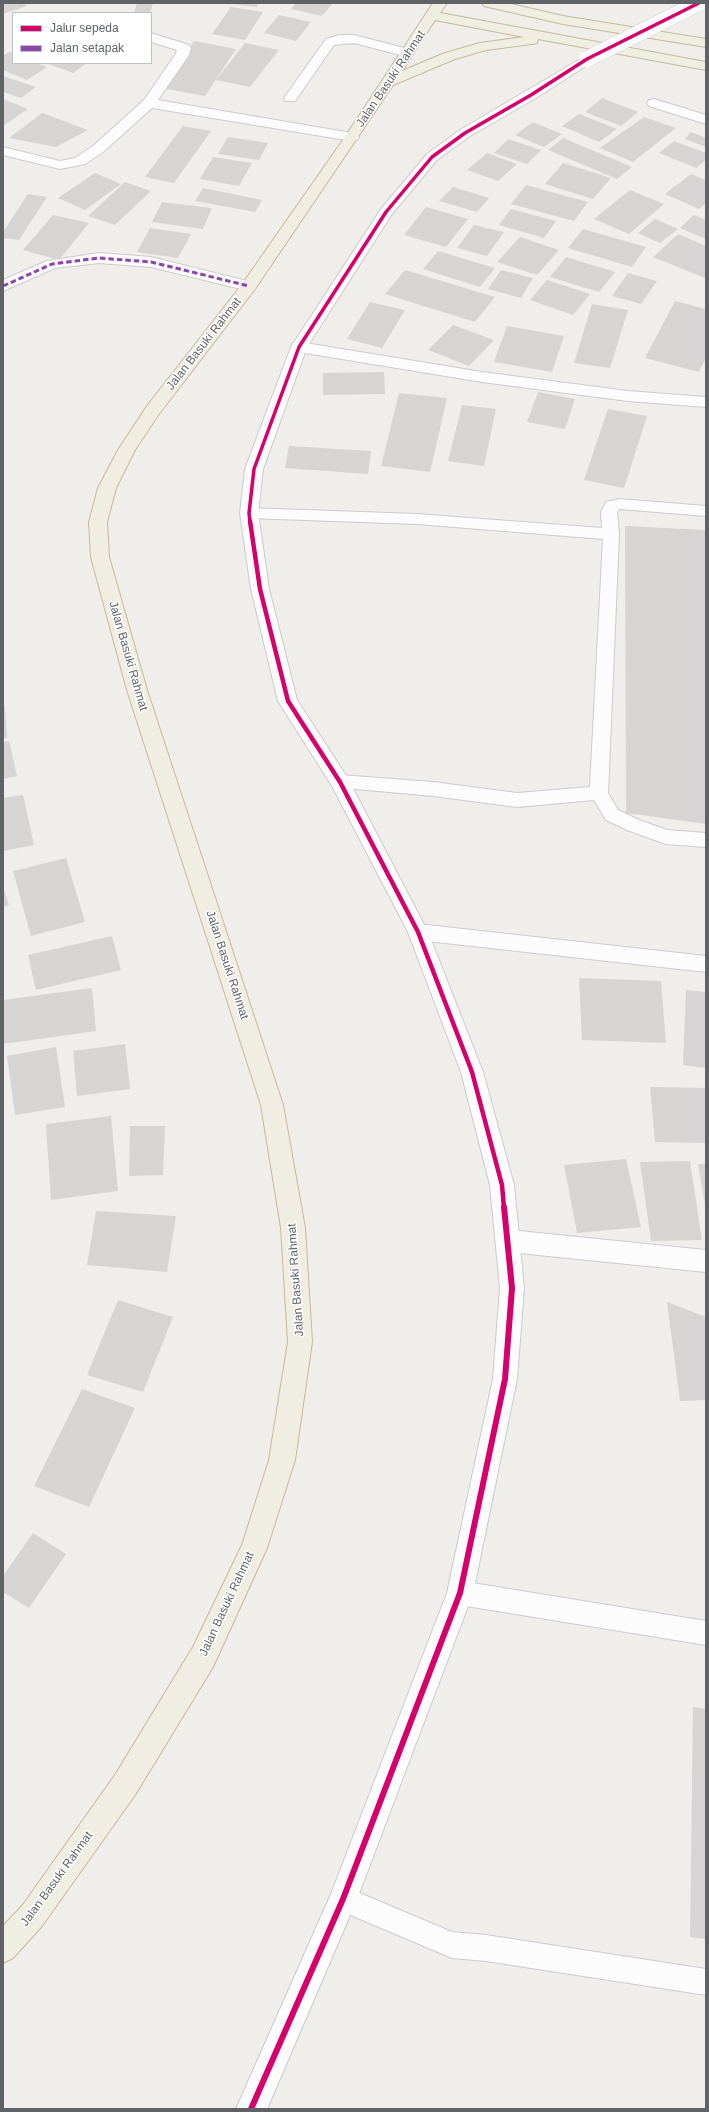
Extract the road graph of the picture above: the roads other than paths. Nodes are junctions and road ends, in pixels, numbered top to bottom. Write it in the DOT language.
graph roads {
  1 [pos="489,3"];
  2 [pos="538,3"];
  3 [pos="699,3"];
  4 [pos="436,9"];
  5 [pos="563,20"];
  6 [pos="152,37"];
  7 [pos="555,38"];
  8 [pos="706,43"];
  9 [pos="408,53"];
  10 [pos="706,66"];
  11 [pos="388,82"];
  12 [pos="290,98"];
  13 [pos="149,103"];
  14 [pos="654,103"];
  15 [pos="706,120"];
  16 [pos="352,137"];
  17 [pos="3,151"];
  18 [pos="4,284"];
  19 [pos="249,286"];
  20 [pos="299,347"];
  21 [pos="706,402"];
  22 [pos="706,511"];
  23 [pos="249,512"];
  24 [pos="611,534"];
  25 [pos="340,782"];
  26 [pos="599,793"];
  27 [pos="706,840"];
  28 [pos="418,932"];
  29 [pos="706,964"];
  30 [pos="509,1241"];
  31 [pos="706,1261"];
  32 [pos="460,1592"];
  33 [pos="706,1633"];
  34 [pos="343,1899"];
  35 [pos="3,1948"];
  36 [pos="706,1982"];
  37 [pos="251,2109"];
  1 -- 5 [label="highway"];
  2 -- 5 [label="highway"];
  3 -- 20 [label="street, bridge"];
  4 -- 7 [label="highway"];
  4 -- 9 [label="highway, Jalan Basuki Rahmat"];
  5 -- 8 [label="highway"];
  6 -- 13 [label="street"];
  7 -- 10 [label="highway"];
  7 -- 11 [label="highway"];
  9 -- 11 [label="highway, Jalan Basuki Rahmat"];
  9 -- 12 [label="lane"];
  11 -- 16 [label="highway, Jalan Basuki Rahmat"];
  13 -- 16 [label="street"];
  13 -- 17 [label="street"];
  14 -- 15 [label="street"];
  16 -- 19 [label="highway, Jalan Basuki Rahmat"];
  18 -- 19 [label="street"];
  19 -- 35 [label="highway, Jalan Basuki Rahmat"];
  20 -- 21 [label="street"];
  20 -- 23 [label="street"];
  22 -- 24 [label="lane"];
  23 -- 24 [label="lane"];
  23 -- 25 [label="street"];
  24 -- 26 [label="lane"];
  25 -- 26 [label="lane"];
  25 -- 28 [label="street"];
  26 -- 27 [label="lane"];
  28 -- 29 [label="lane"];
  28 -- 30 [label="street"];
  30 -- 31 [label="street"];
  30 -- 32 [label="street"];
  32 -- 33 [label="lane"];
  32 -- 34 [label="street"];
  34 -- 36 [label="lane"];
  34 -- 37 [label="street"];
}
